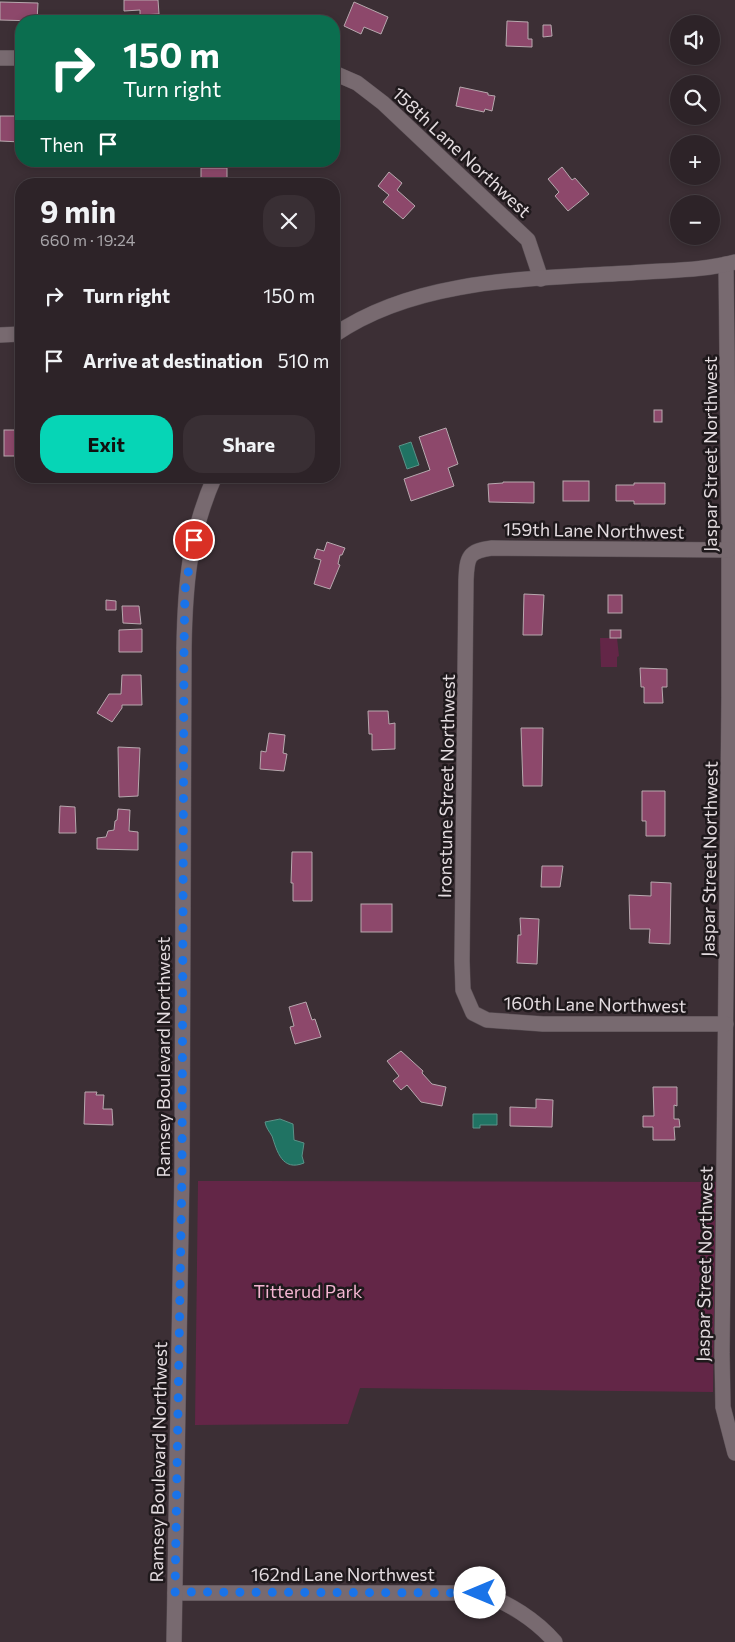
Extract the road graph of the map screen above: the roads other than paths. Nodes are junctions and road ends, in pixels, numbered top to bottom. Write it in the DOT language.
graph roads {
  1 [pos="0,58"];
  2 [pos="15,58"];
  3 [pos="340,76"];
  4 [pos="731,263"];
  5 [pos="541,279"];
  6 [pos="340,332"];
  7 [pos="15,334"];
  8 [pos="0,335"];
  9 [pos="212,483"];
  10 [pos="729,550"];
  11 [pos="467,566"];
  12 [pos="731,918"];
  13 [pos="470,1005"];
  14 [pos="726,1024"];
  15 [pos="728,1353"];
  16 [pos="735,1453"];
  17 [pos="175,1592"];
  18 [pos="174,1642"];
  19 [pos="555,1642"];
  1 -- 2 [label="street"];
  3 -- 5 [label="street, 158th Lane Northwest"];
  4 -- 5 [label="street"];
  4 -- 10 [label="street, Jaspar Street Northwest"];
  5 -- 6 [label="street"];
  7 -- 8 [label="street"];
  9 -- 17 [label="street, Ramsey Boulevard Northwest"];
  10 -- 11 [label="street, 159th Lane Northwest"];
  10 -- 12 [label="street, Jaspar Street Northwest"];
  11 -- 13 [label="street, Ironstune Street Northwest"];
  12 -- 14 [label="street, Jaspar Street Northwest"];
  13 -- 14 [label="street, 160th Lane Northwest"];
  14 -- 15 [label="street, Jaspar Street Northwest"];
  15 -- 16 [label="street, Jaspar Street Northwest"];
  17 -- 18 [label="street, Ramsey Boulevard Northwest"];
  17 -- 19 [label="street, 162nd Lane Northwest"];
}
